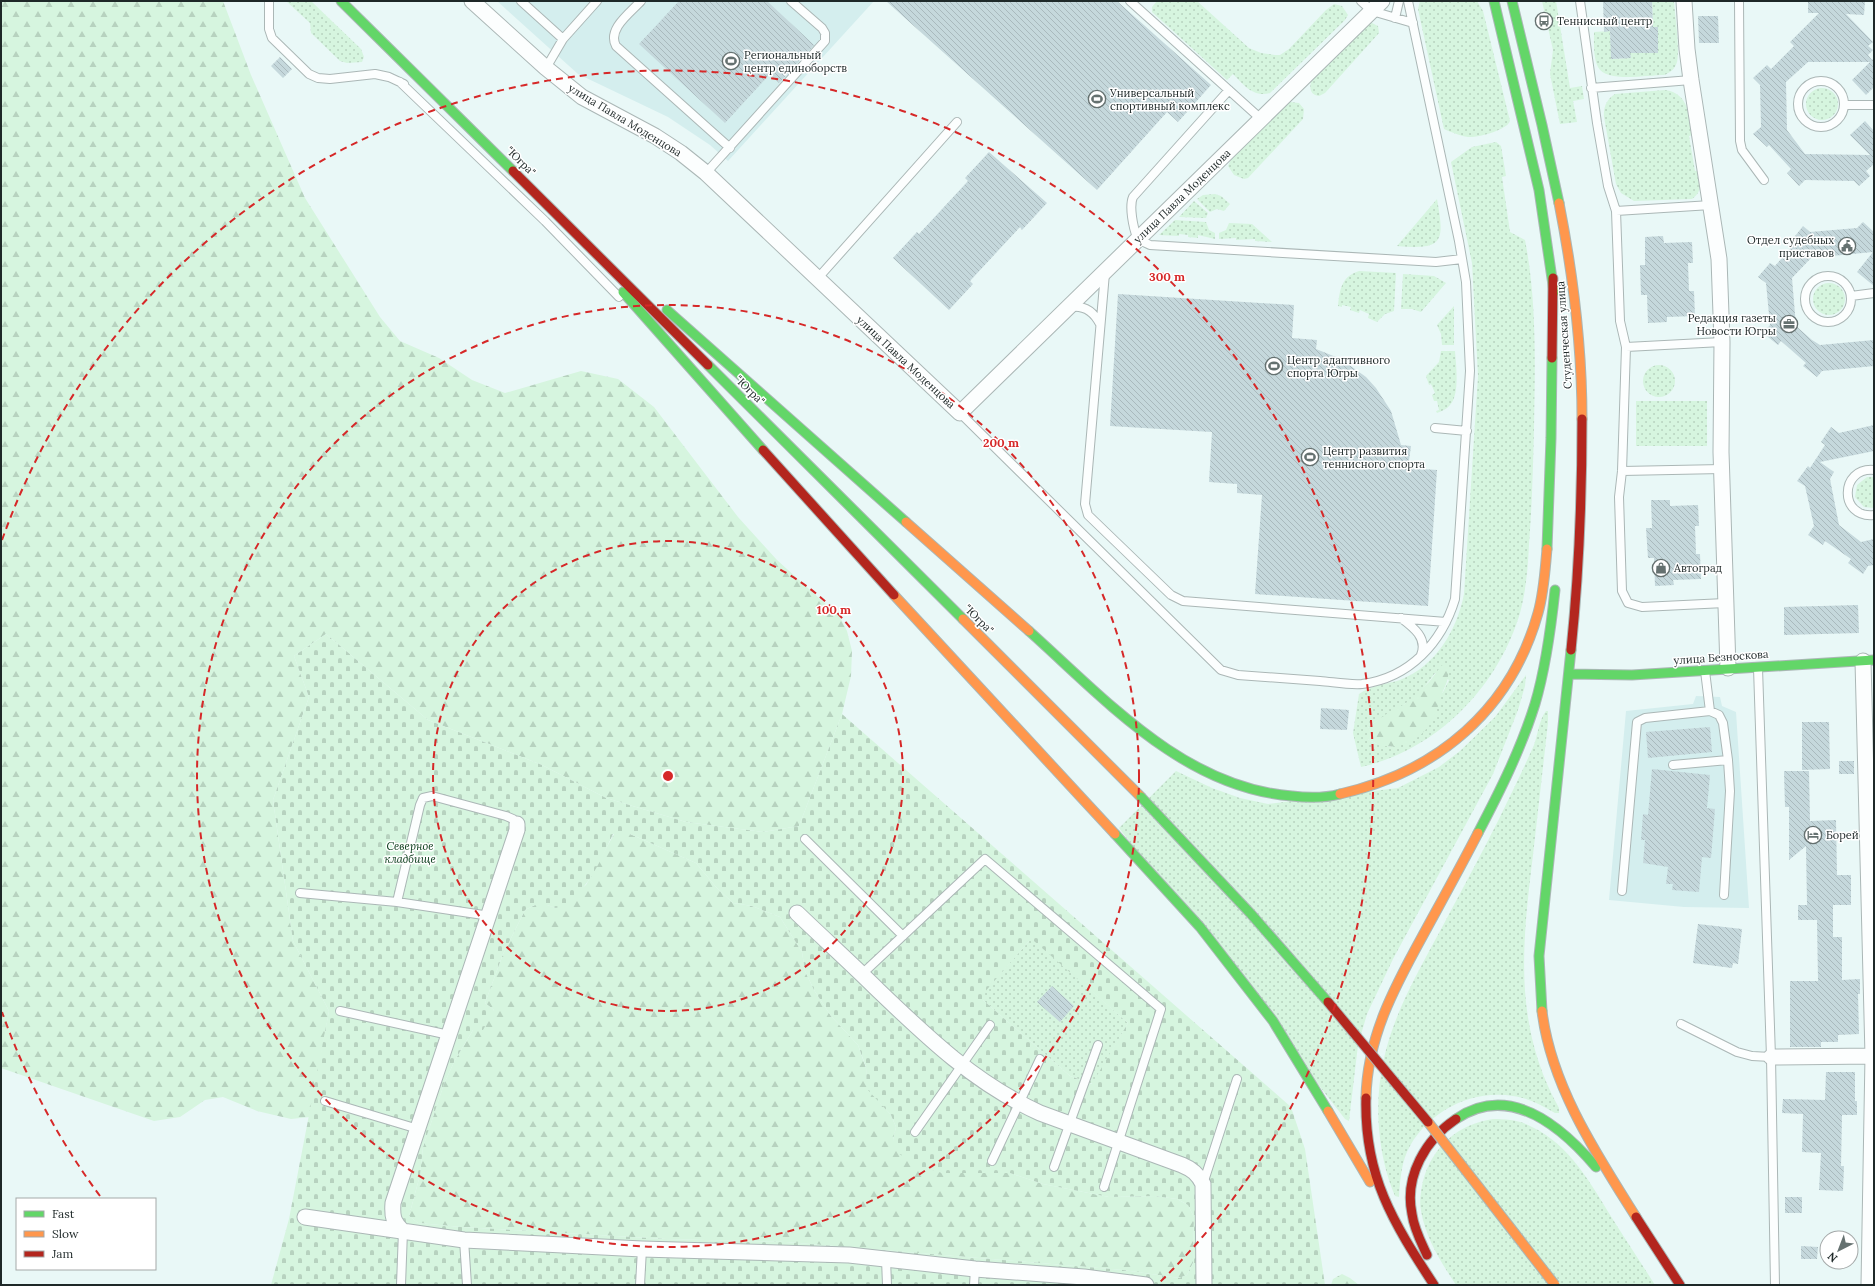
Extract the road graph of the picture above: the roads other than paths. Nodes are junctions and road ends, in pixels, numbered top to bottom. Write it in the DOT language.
graph roads {
  1 [pos="269,1"];
  2 [pos="341,1"];
  3 [pos="472,1"];
  4 [pos="521,1"];
  5 [pos="597,1"];
  6 [pos="641,1"];
  7 [pos="791,1"];
  8 [pos="1130,1"];
  9 [pos="1361,1"];
  10 [pos="1399,1"];
  11 [pos="1408,1"];
  12 [pos="1494,1"];
  13 [pos="1512,1"];
  14 [pos="1580,1"];
  15 [pos="1684,1"];
  16 [pos="1739,1"];
  17 [pos="1377,6"];
  18 [pos="1395,18"];
  19 [pos="1413,23"];
  20 [pos="563,39"];
  21 [pos="546,68"];
  22 [pos="1691,80"];
  23 [pos="400,82"];
  24 [pos="1591,88"];
  25 [pos="1229,90"];
  26 [pos="1844,105"];
  27 [pos="1874,105"];
  28 [pos="1261,119"];
  29 [pos="465,122"];
  30 [pos="957,122"];
  31 [pos="730,148"];
  32 [pos="706,173"];
  33 [pos="1764,180"];
  34 [pos="543,200"];
  35 [pos="1711,205"];
  36 [pos="1616,211"];
  37 [pos="1138,238"];
  38 [pos="1462,259"];
  39 [pos="1105,270"];
  40 [pos="818,278"];
  41 [pos="1553,278"];
  42 [pos="1874,293"];
  43 [pos="1851,296"];
  44 [pos="1066,308"];
  45 [pos="1100,324"];
  46 [pos="1722,342"];
  47 [pos="1626,347"];
  48 [pos="693,373"];
  49 [pos="1561,399"];
  50 [pos="960,412"];
  51 [pos="1435,428"];
  52 [pos="1467,431"];
  53 [pos="1722,469"];
  54 [pos="1874,470"];
  55 [pos="1622,471"];
  56 [pos="1874,515"];
  57 [pos="1556,581"];
  58 [pos="1725,603"];
  59 [pos="1401,617"];
  60 [pos="1446,622"];
  61 [pos="1869,661"];
  62 [pos="1414,663"];
  63 [pos="1758,666"];
  64 [pos="1728,668"];
  65 [pos="1705,670"];
  66 [pos="1569,674"];
  67 [pos="1710,711"];
  68 [pos="1728,760"];
  69 [pos="1673,765"];
  70 [pos="517,824"];
  71 [pos="805,839"];
  72 [pos="1622,891"];
  73 [pos="300,893"];
  74 [pos="1724,895"];
  75 [pos="397,902"];
  76 [pos="797,913"];
  77 [pos="490,916"];
  78 [pos="902,936"];
  79 [pos="862,974"];
  80 [pos="340,1011"];
  81 [pos="1681,1024"];
  82 [pos="990,1025"];
  83 [pos="449,1035"];
  84 [pos="1098,1045"];
  85 [pos="1873,1056"];
  86 [pos="1771,1057"];
  87 [pos="1040,1059"];
  88 [pos="962,1066"];
  89 [pos="1237,1079"];
  90 [pos="325,1101"];
  91 [pos="1019,1104"];
  92 [pos="1068,1125"];
  93 [pos="418,1128"];
  94 [pos="915,1132"];
  95 [pos="1120,1142"];
  96 [pos="992,1161"];
  97 [pos="1054,1167"];
  98 [pos="1203,1184"];
  99 [pos="1104,1187"];
  100 [pos="1635,1214"];
  101 [pos="305,1217"];
  102 [pos="1393,1220"];
  103 [pos="403,1231"];
  104 [pos="464,1240"];
  105 [pos="642,1249"];
  106 [pos="886,1259"];
  107 [pos="975,1270"];
  108 [pos="401,1285"];
  109 [pos="467,1285"];
  110 [pos="640,1285"];
  111 [pos="887,1285"];
  112 [pos="974,1285"];
  113 [pos="1146,1285"];
  114 [pos="1204,1285"];
  115 [pos="1434,1285"];
  116 [pos="1441,1285"];
  117 [pos="1555,1285"];
  118 [pos="1680,1285"];
  119 [pos="1775,1285"];
  120 [pos="1869,1285"];
  1 -- 23 [label="lane"];
  2 -- 29 [label="main road, \"Югра\""];
  3 -- 21 [label="street, улица Павла Моденцова"];
  4 -- 20 [label="lane"];
  5 -- 20 [label="lane"];
  6 -- 31 [label="lane"];
  7 -- 31 [label="lane"];
  8 -- 25 [label="lane"];
  9 -- 17 [label="lane"];
  10 -- 18 [label="lane"];
  11 -- 19 [label="lane"];
  12 -- 41 [label="main road, Студенческая улица"];
  13 -- 66 [label="main road, Студенческая улица"];
  14 -- 24 [label="lane"];
  15 -- 22 [label="street"];
  16 -- 33 [label="lane"];
  17 -- 18 [label="lane"];
  17 -- 28 [label="street, улица Павла Моденцова"];
  18 -- 19 [label="lane"];
  19 -- 38 [label="lane"];
  20 -- 21 [label="lane"];
  21 -- 32 [label="street, улица Павла Моденцова"];
  22 -- 24 [label="lane"];
  22 -- 35 [label="street"];
  23 -- 29 [label="lane"];
  23 -- 48 [label="lane"];
  24 -- 36 [label="lane"];
  25 -- 28 [label="lane"];
  25 -- 37 [label="lane"];
  26 -- 26 [label="lane"];
  26 -- 27 [label="lane"];
  28 -- 37 [label="street, улица Павла Моденцова"];
  29 -- 34 [label="main road, \"Югра\""];
  30 -- 40 [label="lane"];
  31 -- 32 [label="lane"];
  32 -- 40 [label="street, улица Павла Моденцова"];
  34 -- 41 [label="main road"];
  34 -- 48 [label="main road"];
  34 -- 117 [label="main road, \"Югра\", bridge"];
  35 -- 36 [label="lane"];
  35 -- 46 [label="street"];
  36 -- 47 [label="lane"];
  37 -- 38 [label="lane"];
  37 -- 39 [label="street, улица Павла Моденцова"];
  38 -- 52 [label="lane"];
  39 -- 44 [label="street, улица Павла Моденцова"];
  39 -- 45 [label="lane"];
  40 -- 50 [label="street, улица Павла Моденцова"];
  41 -- 49 [label="main road, Студенческая улица"];
  42 -- 43 [label="lane"];
  43 -- 43 [label="lane"];
  44 -- 45 [label="lane"];
  44 -- 50 [label="street, улица Павла Моденцова"];
  45 -- 59 [label="lane"];
  46 -- 47 [label="lane"];
  46 -- 53 [label="street"];
  47 -- 55 [label="lane"];
  48 -- 102 [label="main road"];
  50 -- 62 [label="lane"];
  51 -- 52 [label="lane"];
  52 -- 60 [label="lane"];
  53 -- 55 [label="lane"];
  53 -- 58 [label="street"];
  54 -- 56 [label="lane"];
  55 -- 58 [label="lane"];
  57 -- 102 [label="main road"];
  58 -- 64 [label="street"];
  59 -- 60 [label="lane"];
  59 -- 62 [label="lane"];
  60 -- 62 [label="lane"];
  61 -- 63 [label="main road, улица Безноскова"];
  61 -- 85 [label="street"];
  63 -- 64 [label="main road, улица Безноскова"];
  63 -- 86 [label="lane"];
  64 -- 65 [label="main road, улица Безноскова"];
  65 -- 66 [label="main road, улица Безноскова"];
  65 -- 67 [label="lane"];
  66 -- 100 [label="main road, Студенческая улица"];
  67 -- 68 [label="lane"];
  67 -- 72 [label="lane"];
  68 -- 69 [label="lane"];
  68 -- 74 [label="lane"];
  70 -- 75 [label="lane"];
  70 -- 77 [label="street"];
  71 -- 78 [label="lane"];
  73 -- 75 [label="lane"];
  75 -- 77 [label="lane"];
  76 -- 79 [label="street"];
  77 -- 83 [label="street"];
  78 -- 79 [label="lane"];
  78 -- 95 [label="lane"];
  79 -- 88 [label="street"];
  80 -- 83 [label="lane"];
  81 -- 86 [label="lane"];
  82 -- 88 [label="lane"];
  83 -- 93 [label="street"];
  84 -- 92 [label="lane"];
  85 -- 86 [label="street"];
  85 -- 120 [label="street"];
  86 -- 119 [label="lane"];
  87 -- 91 [label="lane"];
  88 -- 91 [label="street"];
  88 -- 94 [label="lane"];
  89 -- 98 [label="lane"];
  90 -- 93 [label="lane"];
  91 -- 92 [label="street"];
  91 -- 96 [label="lane"];
  92 -- 95 [label="street"];
  92 -- 97 [label="lane"];
  93 -- 103 [label="street"];
  95 -- 98 [label="street"];
  95 -- 99 [label="lane"];
  98 -- 114 [label="street"];
  100 -- 116 [label="main road"];
  100 -- 118 [label="main road"];
  101 -- 103 [label="street"];
  102 -- 115 [label="main road"];
  103 -- 104 [label="street"];
  103 -- 108 [label="lane"];
  104 -- 105 [label="street"];
  104 -- 109 [label="lane"];
  105 -- 106 [label="street"];
  105 -- 110 [label="lane"];
  106 -- 107 [label="street"];
  106 -- 111 [label="lane"];
  107 -- 112 [label="lane"];
  107 -- 113 [label="street"];
}
